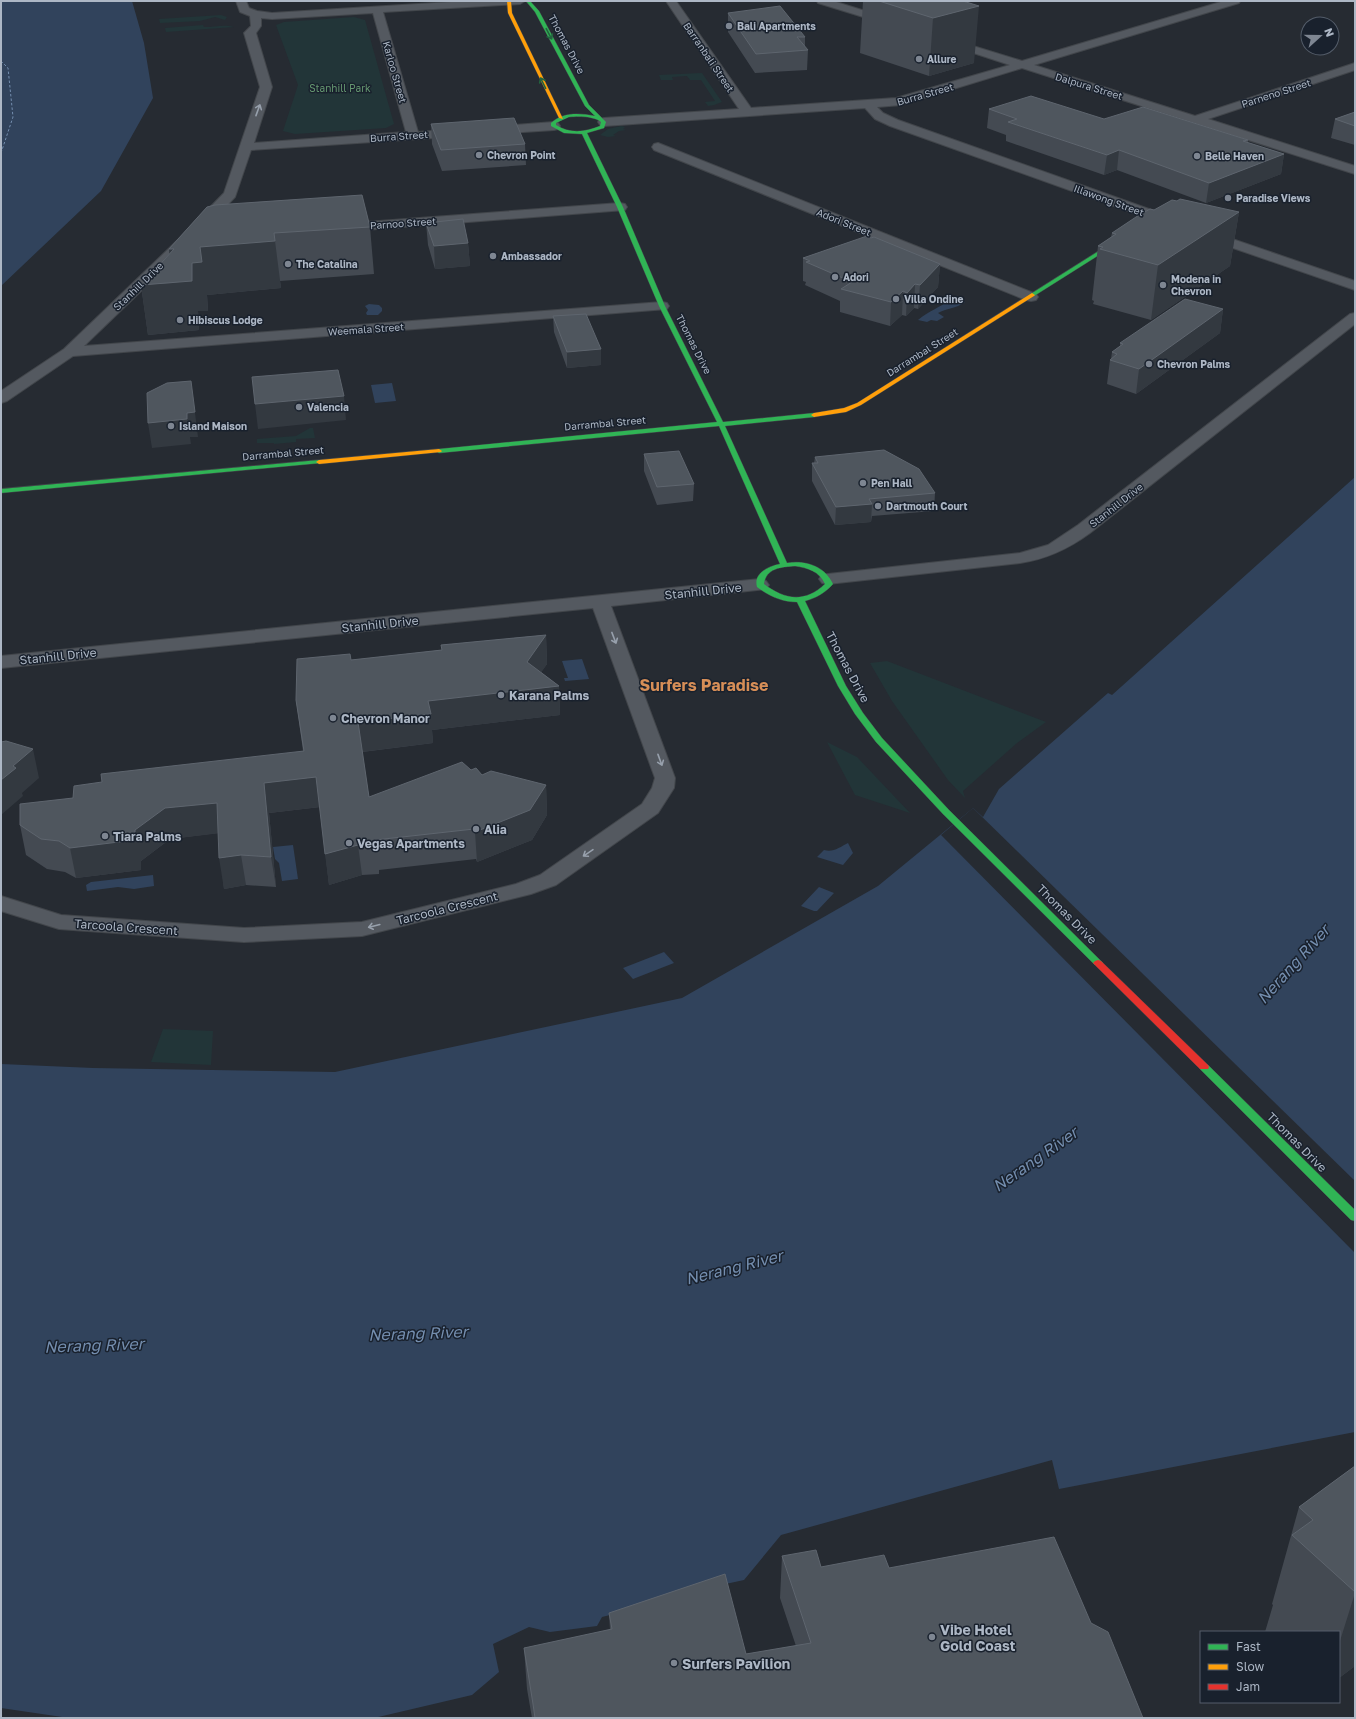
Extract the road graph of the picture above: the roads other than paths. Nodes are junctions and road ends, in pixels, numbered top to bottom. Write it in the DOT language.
graph roads {
  1 [pos="241,1"];
  2 [pos="509,1"];
  3 [pos="520,1"];
  4 [pos="528,1"];
  5 [pos="671,1"];
  6 [pos="822,1"];
  7 [pos="1235,1"];
  8 [pos="377,9"];
  9 [pos="537,11"];
  10 [pos="893,11"];
  11 [pos="510,13"];
  12 [pos="255,14"];
  13 [pos="872,16"];
  14 [pos="902,26"];
  15 [pos="932,36"];
  16 [pos="1023,65"];
  17 [pos="1355,66"];
  18 [pos="1330,75"];
  19 [pos="1349,80"];
  20 [pos="868,105"];
  21 [pos="748,113"];
  22 [pos="1197,119"];
  23 [pos="601,120"];
  24 [pos="558,122"];
  25 [pos="584,132"];
  26 [pos="413,136"];
  27 [pos="245,146"];
  28 [pos="658,147"];
  29 [pos="1355,170"];
  30 [pos="620,207"];
  31 [pos="1158,217"];
  32 [pos="1147,224"];
  33 [pos="328,229"];
  34 [pos="1129,235"];
  35 [pos="210,238"];
  36 [pos="187,239"];
  37 [pos="1355,286"];
  38 [pos="1030,297"];
  39 [pos="662,306"];
  40 [pos="1355,317"];
  41 [pos="69,352"];
  42 [pos="1,398"];
  43 [pos="721,424"];
  44 [pos="1,491"];
  45 [pos="784,565"];
  46 [pos="828,579"];
  47 [pos="760,585"];
  48 [pos="800,599"];
  49 [pos="600,602"];
  50 [pos="1,662"];
  51 [pos="1,903"];
  52 [pos="1355,1217"];
  1 -- 12 [label="street"];
  2 -- 3 [label="street"];
  2 -- 8 [label="street"];
  2 -- 11 [label="main road"];
  4 -- 9 [label="main road, Thomas Drive"];
  5 -- 21 [label="street, Barranbali Street"];
  6 -- 13 [label="street"];
  7 -- 16 [label="street, Burra Street"];
  8 -- 12 [label="street"];
  8 -- 26 [label="street, Karloo Street"];
  9 -- 11 [label="main road"];
  9 -- 23 [label="main road, Thomas Drive, one-way"];
  10 -- 13 [label="street"];
  24 -- 11 [label="main road, one-way"];
  27 -- 12 [label="street, Stanhill Drive, one-way"];
  13 -- 14 [label="street"];
  15 -- 16 [label="street, Dalpura Street"];
  16 -- 20 [label="street, Burra Street"];
  16 -- 22 [label="street, Dalpura Street"];
  17 -- 18 [label="street, Parneno Street"];
  18 -- 19 [label="street"];
  18 -- 22 [label="street, Parneno Street"];
  20 -- 21 [label="street, Burra Street"];
  20 -- 31 [label="street, Illawong Street"];
  21 -- 23 [label="street, Burra Street"];
  22 -- 29 [label="street, Dalpura Street"];
  23 -- 24 [label="main road"];
  23 -- 25 [label="main road"];
  24 -- 25 [label="main road"];
  24 -- 26 [label="street, Burra Street"];
  25 -- 30 [label="main road, Thomas Drive"];
  26 -- 27 [label="street, Burra Street"];
  27 -- 36 [label="street, Stanhill Drive"];
  28 -- 38 [label="street, Adori Street"];
  30 -- 33 [label="street, Parnoo Street"];
  30 -- 39 [label="main road, Thomas Drive"];
  31 -- 32 [label="main road"];
  31 -- 37 [label="street, Illawong Street"];
  34 -- 38 [label="main road, Darrambal Street"];
  35 -- 36 [label="street"];
  36 -- 41 [label="street, Stanhill Drive"];
  38 -- 43 [label="main road, Darrambal Street"];
  39 -- 41 [label="street, Weemala Street"];
  39 -- 43 [label="main road, Thomas Drive"];
  40 -- 46 [label="street, Stanhill Drive"];
  41 -- 42 [label="street, Stanhill Drive"];
  43 -- 44 [label="main road, Darrambal Street"];
  43 -- 45 [label="main road, Thomas Drive"];
  45 -- 46 [label="main road"];
  45 -- 47 [label="main road"];
  46 -- 48 [label="main road"];
  47 -- 48 [label="main road"];
  47 -- 49 [label="street, Stanhill Drive"];
  48 -- 52 [label="main road, Thomas Drive"];
  49 -- 50 [label="street, Stanhill Drive"];
  49 -- 51 [label="street, Tarcoola Crescent, one-way"];
}
